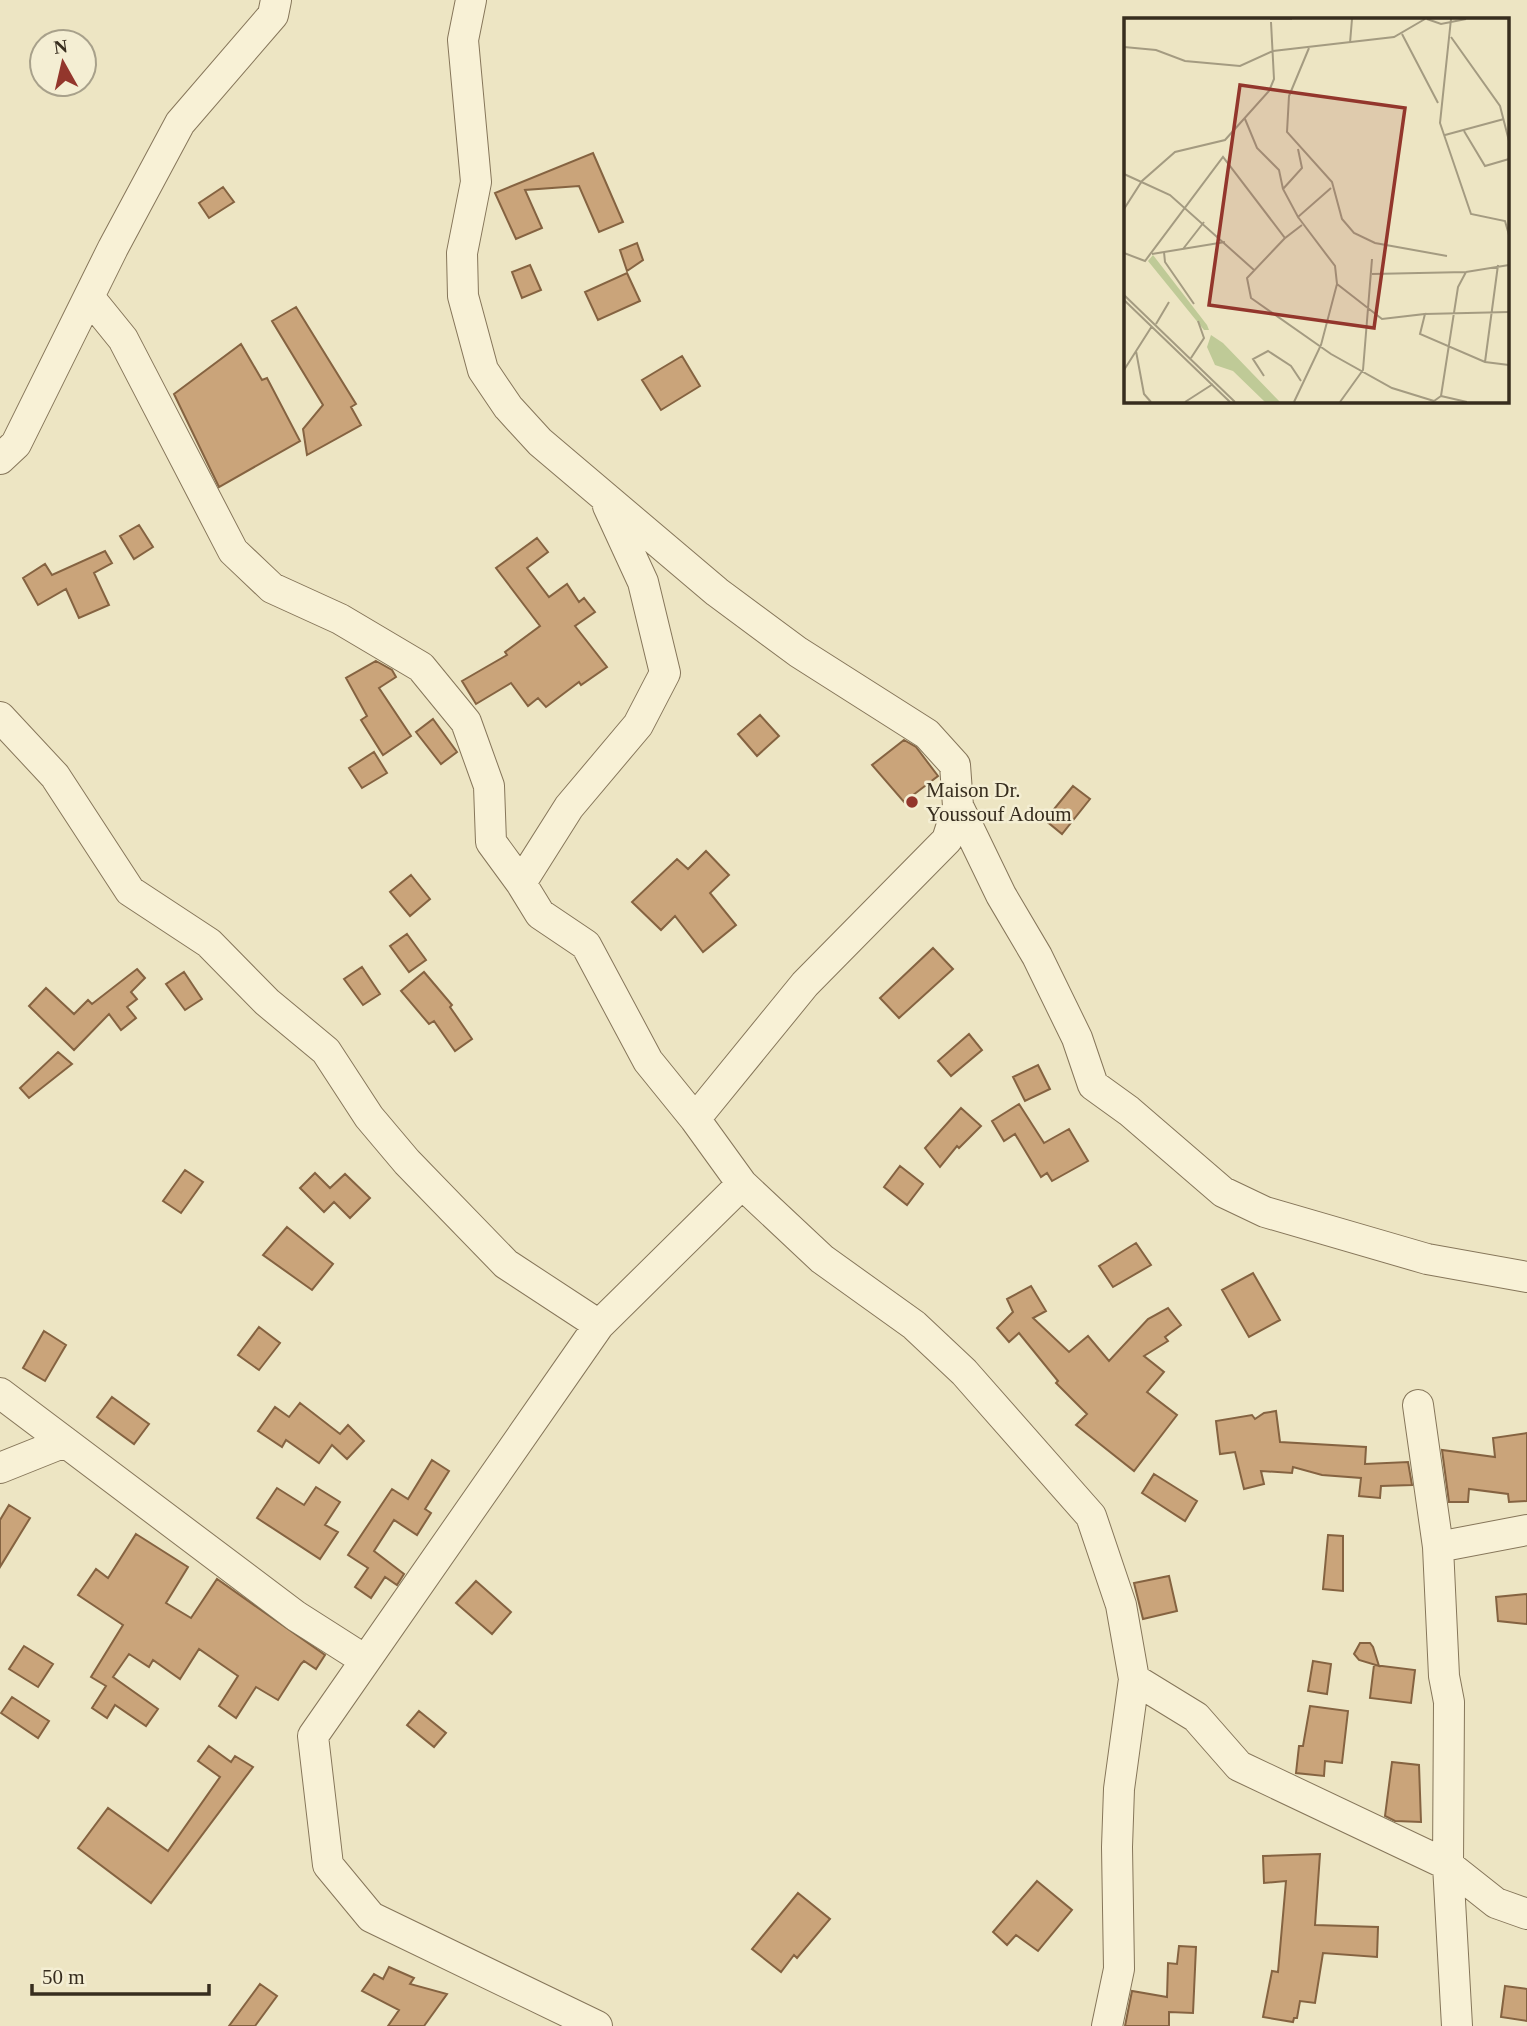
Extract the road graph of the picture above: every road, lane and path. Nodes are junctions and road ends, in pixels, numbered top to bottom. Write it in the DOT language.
graph roads {
  1 [pos="276,0"];
  2 [pos="471,0"];
  3 [pos="89,297"];
  4 [pos="0,459"];
  5 [pos="605,499"];
  6 [pos="0,717"];
  7 [pos="958,806"];
  8 [pos="521,883"];
  9 [pos="695,1119"];
  10 [pos="742,1184"];
  11 [pos="1527,1277"];
  12 [pos="599,1325"];
  13 [pos="0,1393"];
  14 [pos="1418,1405"];
  15 [pos="65,1442"];
  16 [pos="0,1468"];
  17 [pos="1527,1530"];
  18 [pos="1438,1547"];
  19 [pos="365,1660"];
  20 [pos="1135,1679"];
  21 [pos="1448,1865"];
  22 [pos="1527,1913"];
  23 [pos="597,2026"];
  24 [pos="1107,2026"];
  25 [pos="1457,2026"];
  1 -- 3 [label="street"];
  2 -- 5 [label="street"];
  3 -- 4 [label="street"];
  3 -- 8 [label="street"];
  5 -- 7 [label="street"];
  5 -- 8 [label="street"];
  6 -- 12 [label="street"];
  7 -- 9 [label="street"];
  7 -- 11 [label="street"];
  8 -- 9 [label="street"];
  9 -- 10 [label="street"];
  10 -- 12 [label="street"];
  10 -- 20 [label="street"];
  12 -- 19 [label="street"];
  13 -- 15 [label="street"];
  14 -- 18 [label="street"];
  15 -- 16 [label="street"];
  15 -- 19 [label="street"];
  17 -- 18 [label="street"];
  18 -- 21 [label="street"];
  19 -- 23 [label="street"];
  20 -- 21 [label="street"];
  20 -- 24 [label="street"];
  21 -- 22 [label="street"];
  21 -- 25 [label="street"];
}
